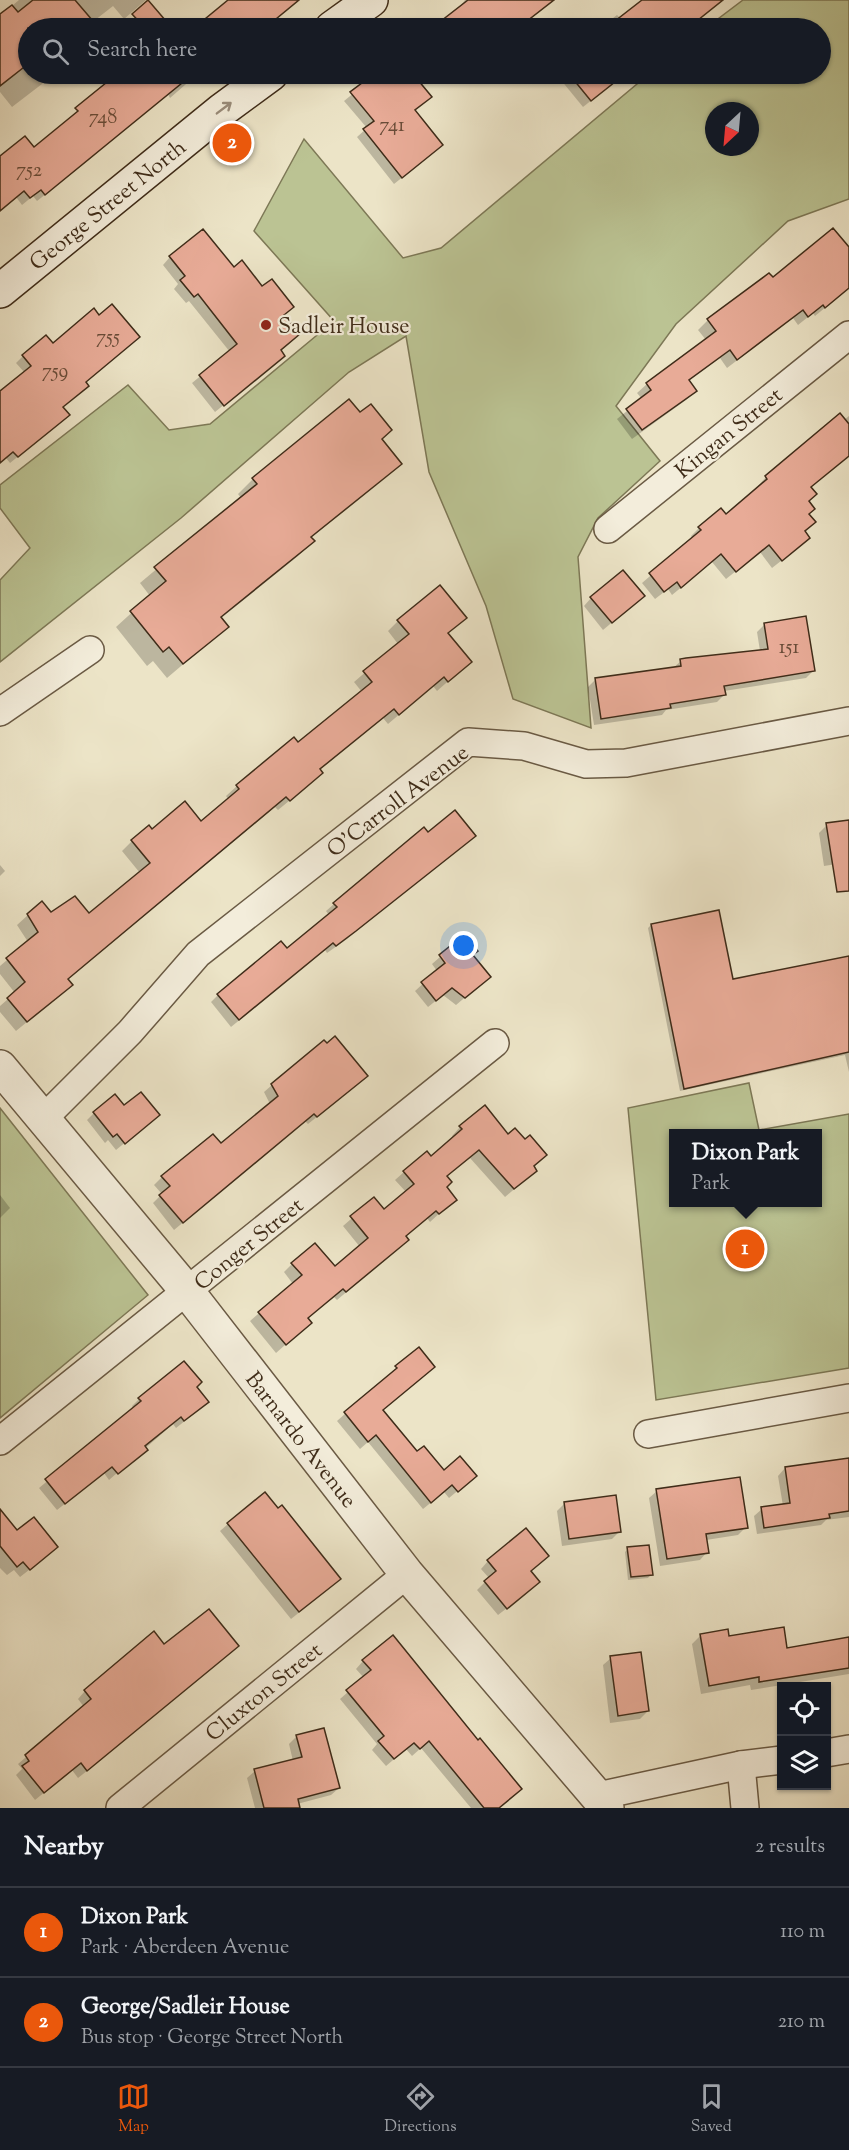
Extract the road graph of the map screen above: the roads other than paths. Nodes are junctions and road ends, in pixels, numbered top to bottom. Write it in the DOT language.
graph roads {
  1 [pos="371,0"];
  2 [pos="346,18"];
  3 [pos="257,84"];
  4 [pos="0,291"];
  5 [pos="849,335"];
  6 [pos="608,530"];
  7 [pos="90,650"];
  8 [pos="0,712"];
  9 [pos="849,721"];
  10 [pos="495,1043"];
  11 [pos="0,1066"];
  12 [pos="43,1119"];
  13 [pos="188,1291"];
  14 [pos="849,1398"];
  15 [pos="648,1434"];
  16 [pos="0,1441"];
  17 [pos="407,1574"];
  18 [pos="849,1749"];
  19 [pos="831,1752"];
  20 [pos="777,1761"];
  21 [pos="741,1765"];
  22 [pos="603,1802"];
  23 [pos="120,1808"];
  24 [pos="745,1808"];
  1 -- 2 [label="street"];
  4 -- 3 [label="street, George Street North, one-way"];
  5 -- 6 [label="street, Kingan Street"];
  7 -- 8 [label="street"];
  9 -- 12 [label="street, O'Carroll Avenue"];
  10 -- 13 [label="street, Conger Street"];
  11 -- 12 [label="street, Barnardo Avenue"];
  12 -- 13 [label="street, Barnardo Avenue"];
  13 -- 16 [label="street, Conger Street"];
  13 -- 17 [label="street, Barnardo Avenue"];
  14 -- 15 [label="street"];
  17 -- 22 [label="street, Barnardo Avenue"];
  17 -- 23 [label="street, Cluxton Street"];
  18 -- 19 [label="street"];
  20 -- 21 [label="street"];
  21 -- 22 [label="street"];
  21 -- 24 [label="street"];
}
